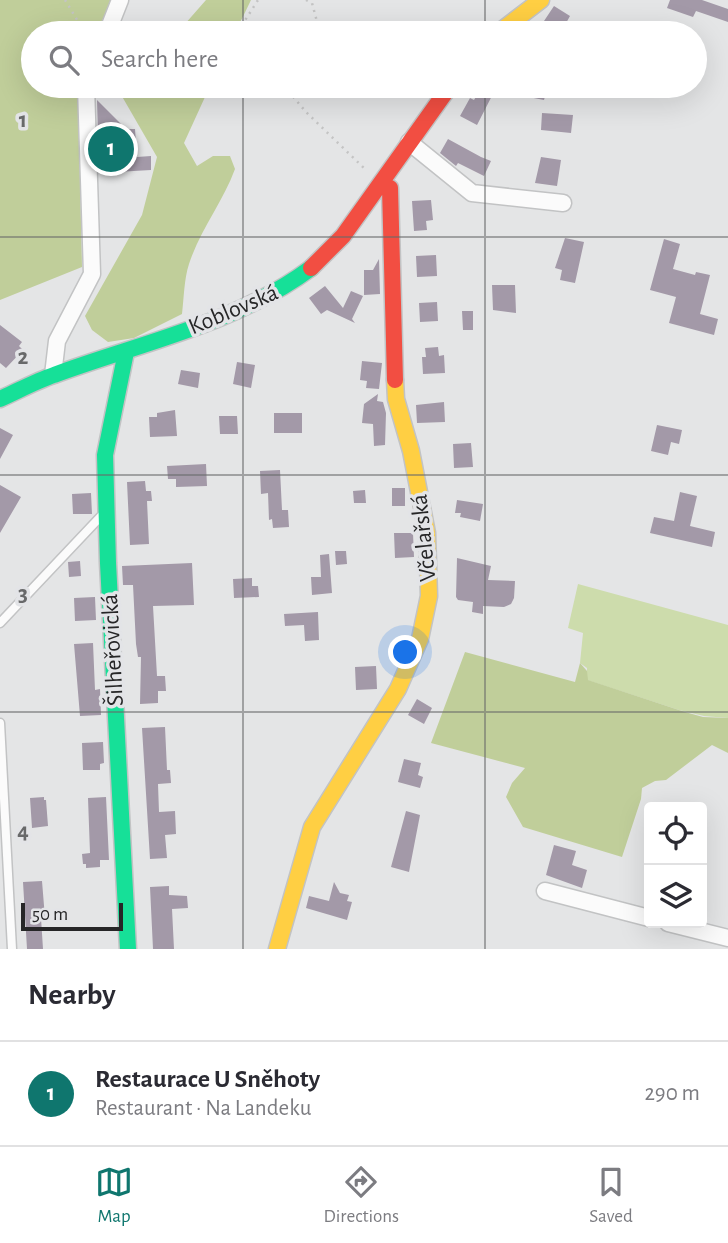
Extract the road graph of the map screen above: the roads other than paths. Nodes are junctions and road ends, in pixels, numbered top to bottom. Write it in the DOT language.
graph roads {
  1 [pos="120,0"];
  2 [pos="541,0"];
  3 [pos="112,21"];
  4 [pos="514,21"];
  5 [pos="86,98"];
  6 [pos="441,98"];
  7 [pos="409,142"];
  8 [pos="382,183"];
  9 [pos="563,203"];
  10 [pos="126,352"];
  11 [pos="53,375"];
  12 [pos="0,399"];
  13 [pos="106,511"];
  14 [pos="0,624"];
  15 [pos="0,723"];
  16 [pos="4,859"];
  17 [pos="545,891"];
  18 [pos="644,917"];
  19 [pos="688,928"];
  20 [pos="728,938"];
  21 [pos="12,949"];
  22 [pos="128,949"];
  23 [pos="276,949"];
  1 -- 3 [label="street"];
  2 -- 4 [label="street"];
  5 -- 11 [label="street"];
  6 -- 7 [label="street, Koblovská"];
  7 -- 8 [label="street, Koblovská"];
  7 -- 9 [label="street"];
  8 -- 10 [label="street, Koblovská"];
  8 -- 23 [label="street, Včelařská"];
  10 -- 11 [label="street, Koblovská"];
  10 -- 13 [label="street, Šilheřovická"];
  11 -- 12 [label="street, Koblovská"];
  13 -- 14 [label="lane"];
  13 -- 22 [label="street, Šilheřovická"];
  15 -- 16 [label="lane"];
  16 -- 21 [label="lane"];
  17 -- 18 [label="street"];
  19 -- 20 [label="street"];
}
